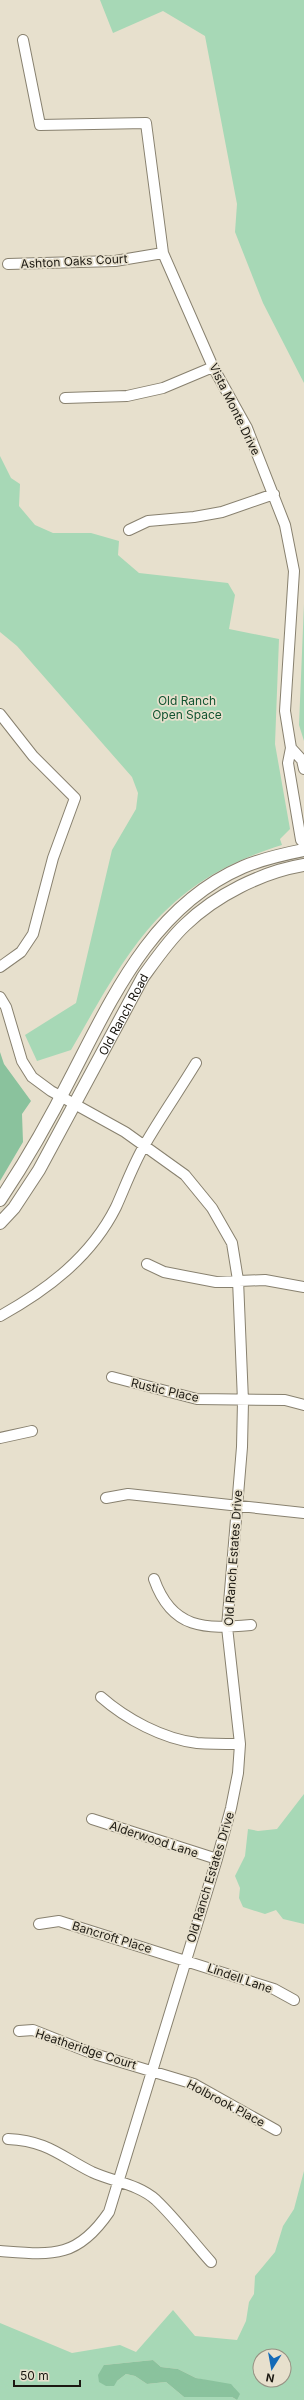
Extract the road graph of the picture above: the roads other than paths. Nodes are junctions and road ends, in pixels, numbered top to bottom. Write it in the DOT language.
graph roads {
  1 [pos="23,40"];
  2 [pos="164,253"];
  3 [pos="8,264"];
  4 [pos="213,367"];
  5 [pos="65,398"];
  6 [pos="274,494"];
  7 [pos="129,530"];
  8 [pos="0,714"];
  9 [pos="291,748"];
  10 [pos="304,769"];
  11 [pos="304,843"];
  12 [pos="304,850"];
  13 [pos="304,865"];
  14 [pos="0,967"];
  15 [pos="0,997"];
  16 [pos="196,1063"];
  17 [pos="61,1096"];
  18 [pos="74,1103"];
  19 [pos="144,1146"];
  20 [pos="0,1200"];
  21 [pos="0,1223"];
  22 [pos="147,1264"];
  23 [pos="238,1280"];
  24 [pos="304,1287"];
  25 [pos="0,1316"];
  26 [pos="112,1377"];
  27 [pos="243,1401"];
  28 [pos="304,1405"];
  29 [pos="32,1431"];
  30 [pos="0,1438"];
  31 [pos="106,1498"];
  32 [pos="236,1506"];
  33 [pos="304,1513"];
  34 [pos="154,1579"];
  35 [pos="251,1625"];
  36 [pos="227,1627"];
  37 [pos="101,1697"];
  38 [pos="240,1744"];
  39 [pos="92,1819"];
  40 [pos="217,1859"];
  41 [pos="39,1924"];
  42 [pos="185,1960"];
  43 [pos="294,2000"];
  44 [pos="19,2031"];
  45 [pos="153,2070"];
  46 [pos="276,2130"];
  47 [pos="8,2139"];
  48 [pos="118,2181"];
  49 [pos="0,2251"];
  50 [pos="212,2262"];
  1 -- 2 [label="street, Vista Monte Drive"];
  2 -- 3 [label="street, Ashton Oaks Court"];
  2 -- 4 [label="street, Vista Monte Drive"];
  4 -- 5 [label="street"];
  4 -- 6 [label="street, Vista Monte Drive"];
  6 -- 7 [label="street"];
  6 -- 9 [label="street, Vista Monte Drive"];
  8 -- 14 [label="street"];
  9 -- 10 [label="street, Vista Monte Drive"];
  9 -- 11 [label="street, Vista Monte Drive"];
  12 -- 17 [label="street, Old Ranch Road"];
  13 -- 18 [label="street, Old Ranch Road"];
  15 -- 17 [label="street, Old Ranch Estates Drive"];
  16 -- 19 [label="street"];
  17 -- 18 [label="street, Old Ranch Estates Drive"];
  17 -- 20 [label="street, Old Ranch Road"];
  18 -- 19 [label="street, Old Ranch Estates Drive"];
  18 -- 21 [label="street, Old Ranch Road"];
  19 -- 23 [label="street, Old Ranch Estates Drive"];
  19 -- 25 [label="street"];
  22 -- 23 [label="street"];
  23 -- 24 [label="street"];
  23 -- 27 [label="street, Old Ranch Estates Drive"];
  26 -- 27 [label="street, Rustic Place"];
  27 -- 28 [label="street, Rustic Place"];
  27 -- 32 [label="street, Old Ranch Estates Drive"];
  29 -- 30 [label="street"];
  31 -- 32 [label="street"];
  32 -- 33 [label="street"];
  32 -- 36 [label="street, Old Ranch Estates Drive"];
  34 -- 36 [label="street"];
  35 -- 36 [label="street"];
  36 -- 38 [label="street, Old Ranch Estates Drive"];
  37 -- 38 [label="street"];
  38 -- 40 [label="street, Old Ranch Estates Drive"];
  39 -- 40 [label="street, Alderwood Lane"];
  40 -- 42 [label="street, Old Ranch Estates Drive"];
  41 -- 42 [label="street, Bancroft Place"];
  42 -- 43 [label="street, Lindell Lane"];
  42 -- 45 [label="street, Old Ranch Estates Drive"];
  44 -- 45 [label="street, Heatheridge Court"];
  45 -- 46 [label="street, Holbrook Place"];
  45 -- 48 [label="street, Old Ranch Estates Drive"];
  47 -- 48 [label="street"];
  48 -- 49 [label="street, Old Ranch Estates Drive"];
  48 -- 50 [label="street"];
}
